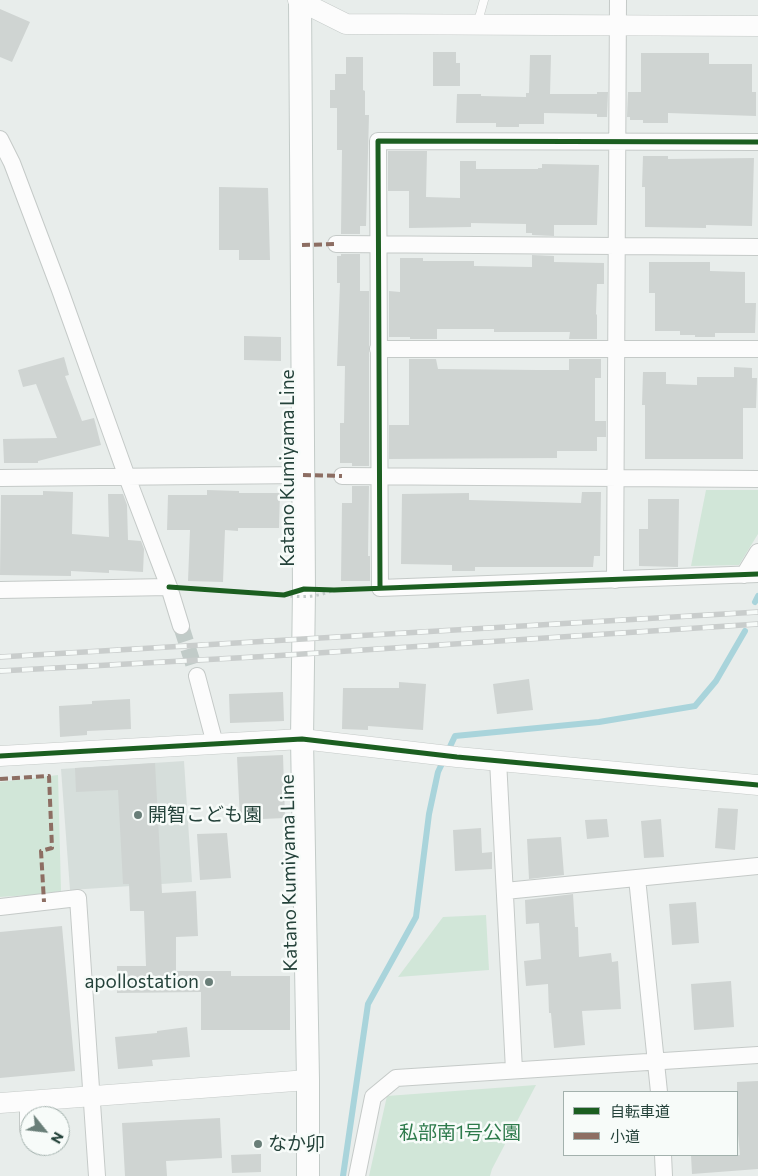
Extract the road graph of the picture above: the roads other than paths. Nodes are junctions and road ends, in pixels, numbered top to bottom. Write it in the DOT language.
graph roads {
  1 [pos="484,0"];
  2 [pos="618,0"];
  3 [pos="299,1"];
  4 [pos="477,25"];
  5 [pos="618,25"];
  6 [pos="758,26"];
  7 [pos="0,139"];
  8 [pos="617,142"];
  9 [pos="758,142"];
  10 [pos="336,244"];
  11 [pos="378,244"];
  12 [pos="616,246"];
  13 [pos="758,247"];
  14 [pos="378,349"];
  15 [pos="616,349"];
  16 [pos="758,349"];
  17 [pos="303,475"];
  18 [pos="342,476"];
  19 [pos="379,476"];
  20 [pos="127,477"];
  21 [pos="0,478"];
  22 [pos="615,478"];
  23 [pos="758,479"];
  24 [pos="758,552"];
  25 [pos="751,575"];
  26 [pos="615,580"];
  27 [pos="170,587"];
  28 [pos="0,590"];
  29 [pos="181,626"];
  30 [pos="197,676"];
  31 [pos="302,739"];
  32 [pos="215,744"];
  33 [pos="0,756"];
  34 [pos="498,760"];
  35 [pos="758,785"];
  36 [pos="758,866"];
  37 [pos="637,878"];
  38 [pos="505,891"];
  39 [pos="0,907"];
  40 [pos="758,1055"];
  41 [pos="657,1061"];
  42 [pos="514,1070"];
  43 [pos="308,1080"];
  44 [pos="659,1091"];
  45 [pos="93,1097"];
  46 [pos="28,1101"];
  47 [pos="0,1103"];
  48 [pos="28,1106"];
  49 [pos="663,1156"];
  50 [pos="97,1176"];
  51 [pos="308,1176"];
  52 [pos="357,1176"];
  53 [pos="664,1176"];
  1 -- 4 [label="lane"];
  2 -- 5 [label="street"];
  3 -- 4 [label="street"];
  3 -- 17 [label="main road, Katano Kumiyama Line"];
  4 -- 5 [label="street"];
  5 -- 6 [label="street"];
  5 -- 8 [label="street"];
  7 -- 20 [label="street"];
  8 -- 9 [label="street"];
  8 -- 11 [label="street"];
  8 -- 12 [label="street"];
  10 -- 11 [label="street"];
  11 -- 12 [label="street"];
  11 -- 14 [label="street"];
  12 -- 13 [label="street"];
  12 -- 15 [label="street"];
  14 -- 15 [label="street"];
  14 -- 19 [label="street"];
  15 -- 16 [label="street"];
  15 -- 22 [label="street"];
  17 -- 20 [label="street"];
  17 -- 31 [label="main road, Katano Kumiyama Line"];
  18 -- 19 [label="street"];
  19 -- 22 [label="street"];
  19 -- 26 [label="street"];
  20 -- 21 [label="street"];
  20 -- 27 [label="street"];
  22 -- 23 [label="street"];
  22 -- 26 [label="street"];
  24 -- 25 [label="street"];
  25 -- 26 [label="street"];
  27 -- 28 [label="street"];
  27 -- 29 [label="street"];
  30 -- 32 [label="street"];
  31 -- 32 [label="street"];
  31 -- 34 [label="street"];
  31 -- 43 [label="main road, Katano Kumiyama Line"];
  32 -- 33 [label="street"];
  34 -- 35 [label="street"];
  34 -- 38 [label="street"];
  36 -- 37 [label="street"];
  37 -- 38 [label="street"];
  37 -- 41 [label="street"];
  38 -- 42 [label="street"];
  39 -- 45 [label="street"];
  40 -- 41 [label="street"];
  41 -- 42 [label="street"];
  41 -- 44 [label="street"];
  42 -- 52 [label="street"];
  43 -- 45 [label="street"];
  43 -- 51 [label="main road, Katano Kumiyama Line"];
  45 -- 46 [label="street"];
  45 -- 50 [label="street"];
  46 -- 47 [label="street"];
  46 -- 48 [label="street"];
  49 -- 53 [label="street"];
}
